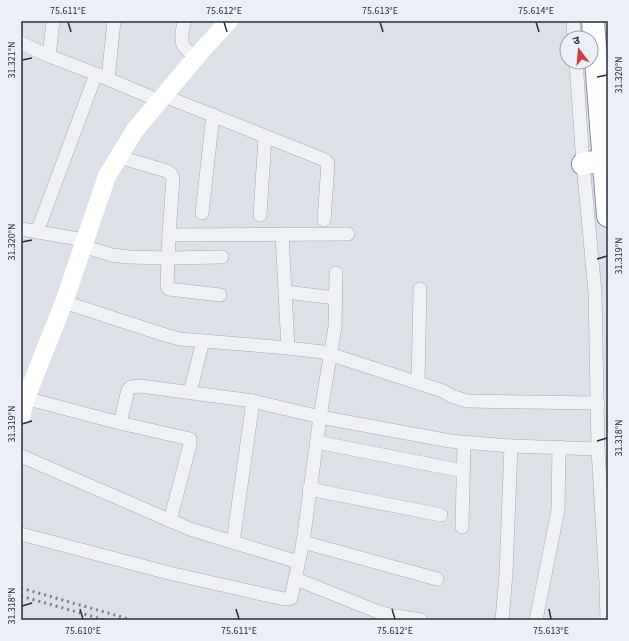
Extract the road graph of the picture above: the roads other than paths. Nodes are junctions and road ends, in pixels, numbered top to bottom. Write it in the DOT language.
graph roads {
  1 [pos="54,21"];
  2 [pos="114,21"];
  3 [pos="184,21"];
  4 [pos="229,21"];
  5 [pos="593,21"];
  6 [pos="21,43"];
  7 [pos="50,56"];
  8 [pos="196,57"];
  9 [pos="577,70"];
  10 [pos="102,76"];
  11 [pos="162,98"];
  12 [pos="213,115"];
  13 [pos="265,137"];
  14 [pos="118,157"];
  15 [pos="604,160"];
  16 [pos="583,164"];
  17 [pos="202,213"];
  18 [pos="260,215"];
  19 [pos="608,216"];
  20 [pos="324,220"];
  21 [pos="21,228"];
  22 [pos="36,232"];
  23 [pos="169,234"];
  24 [pos="282,234"];
  25 [pos="348,234"];
  26 [pos="83,243"];
  27 [pos="222,257"];
  28 [pos="168,258"];
  29 [pos="336,273"];
  30 [pos="420,289"];
  31 [pos="285,292"];
  32 [pos="220,295"];
  33 [pos="336,298"];
  34 [pos="64,302"];
  35 [pos="203,341"];
  36 [pos="288,348"];
  37 [pos="330,354"];
  38 [pos="418,383"];
  39 [pos="190,392"];
  40 [pos="24,398"];
  41 [pos="253,401"];
  42 [pos="598,404"];
  43 [pos="21,416"];
  44 [pos="320,417"];
  45 [pos="120,423"];
  46 [pos="317,442"];
  47 [pos="464,443"];
  48 [pos="511,446"];
  49 [pos="559,448"];
  50 [pos="598,449"];
  51 [pos="21,456"];
  52 [pos="463,471"];
  53 [pos="309,489"];
  54 [pos="441,515"];
  55 [pos="170,520"];
  56 [pos="462,527"];
  57 [pos="21,534"];
  58 [pos="233,542"];
  59 [pos="303,542"];
  60 [pos="298,562"];
  61 [pos="437,578"];
  62 [pos="296,579"];
  63 [pos="421,620"];
  64 [pos="502,620"];
  65 [pos="536,620"];
  66 [pos="607,620"];
  1 -- 7 [label="street"];
  2 -- 10 [label="street"];
  3 -- 8 [label="street"];
  4 -- 8 [label="street"];
  5 -- 15 [label="highway"];
  6 -- 7 [label="street"];
  7 -- 10 [label="street"];
  8 -- 11 [label="street"];
  9 -- 16 [label="street"];
  10 -- 11 [label="street"];
  10 -- 22 [label="street"];
  11 -- 12 [label="street"];
  11 -- 14 [label="street"];
  12 -- 13 [label="street"];
  12 -- 17 [label="street"];
  13 -- 18 [label="street"];
  13 -- 20 [label="street"];
  14 -- 23 [label="street"];
  14 -- 26 [label="street"];
  15 -- 16 [label="highway"];
  15 -- 19 [label="highway"];
  16 -- 42 [label="street"];
  21 -- 22 [label="street"];
  22 -- 26 [label="street"];
  23 -- 24 [label="street"];
  23 -- 28 [label="street"];
  24 -- 25 [label="street"];
  24 -- 31 [label="street"];
  26 -- 28 [label="street"];
  26 -- 34 [label="street"];
  27 -- 28 [label="street"];
  28 -- 32 [label="street"];
  29 -- 33 [label="street"];
  30 -- 38 [label="street"];
  31 -- 33 [label="street"];
  31 -- 36 [label="street"];
  33 -- 37 [label="street"];
  34 -- 35 [label="street"];
  34 -- 40 [label="street"];
  35 -- 36 [label="street"];
  35 -- 39 [label="street"];
  36 -- 37 [label="street"];
  37 -- 38 [label="street"];
  37 -- 44 [label="street"];
  38 -- 42 [label="street"];
  39 -- 41 [label="street"];
  39 -- 45 [label="street"];
  40 -- 43 [label="street"];
  40 -- 45 [label="street"];
  41 -- 44 [label="street"];
  41 -- 58 [label="street"];
  42 -- 50 [label="street"];
  44 -- 46 [label="street"];
  44 -- 47 [label="street"];
  45 -- 55 [label="street"];
  46 -- 52 [label="street"];
  46 -- 53 [label="street"];
  47 -- 48 [label="street"];
  47 -- 52 [label="street"];
  48 -- 49 [label="street"];
  48 -- 64 [label="street"];
  49 -- 50 [label="street"];
  49 -- 65 [label="street"];
  50 -- 66 [label="street"];
  51 -- 55 [label="street"];
  52 -- 56 [label="street"];
  53 -- 54 [label="street"];
  53 -- 59 [label="street"];
  55 -- 58 [label="street"];
  57 -- 62 [label="street"];
  58 -- 60 [label="street"];
  59 -- 60 [label="street"];
  59 -- 61 [label="street"];
  60 -- 62 [label="street"];
  62 -- 63 [label="street"];
}
